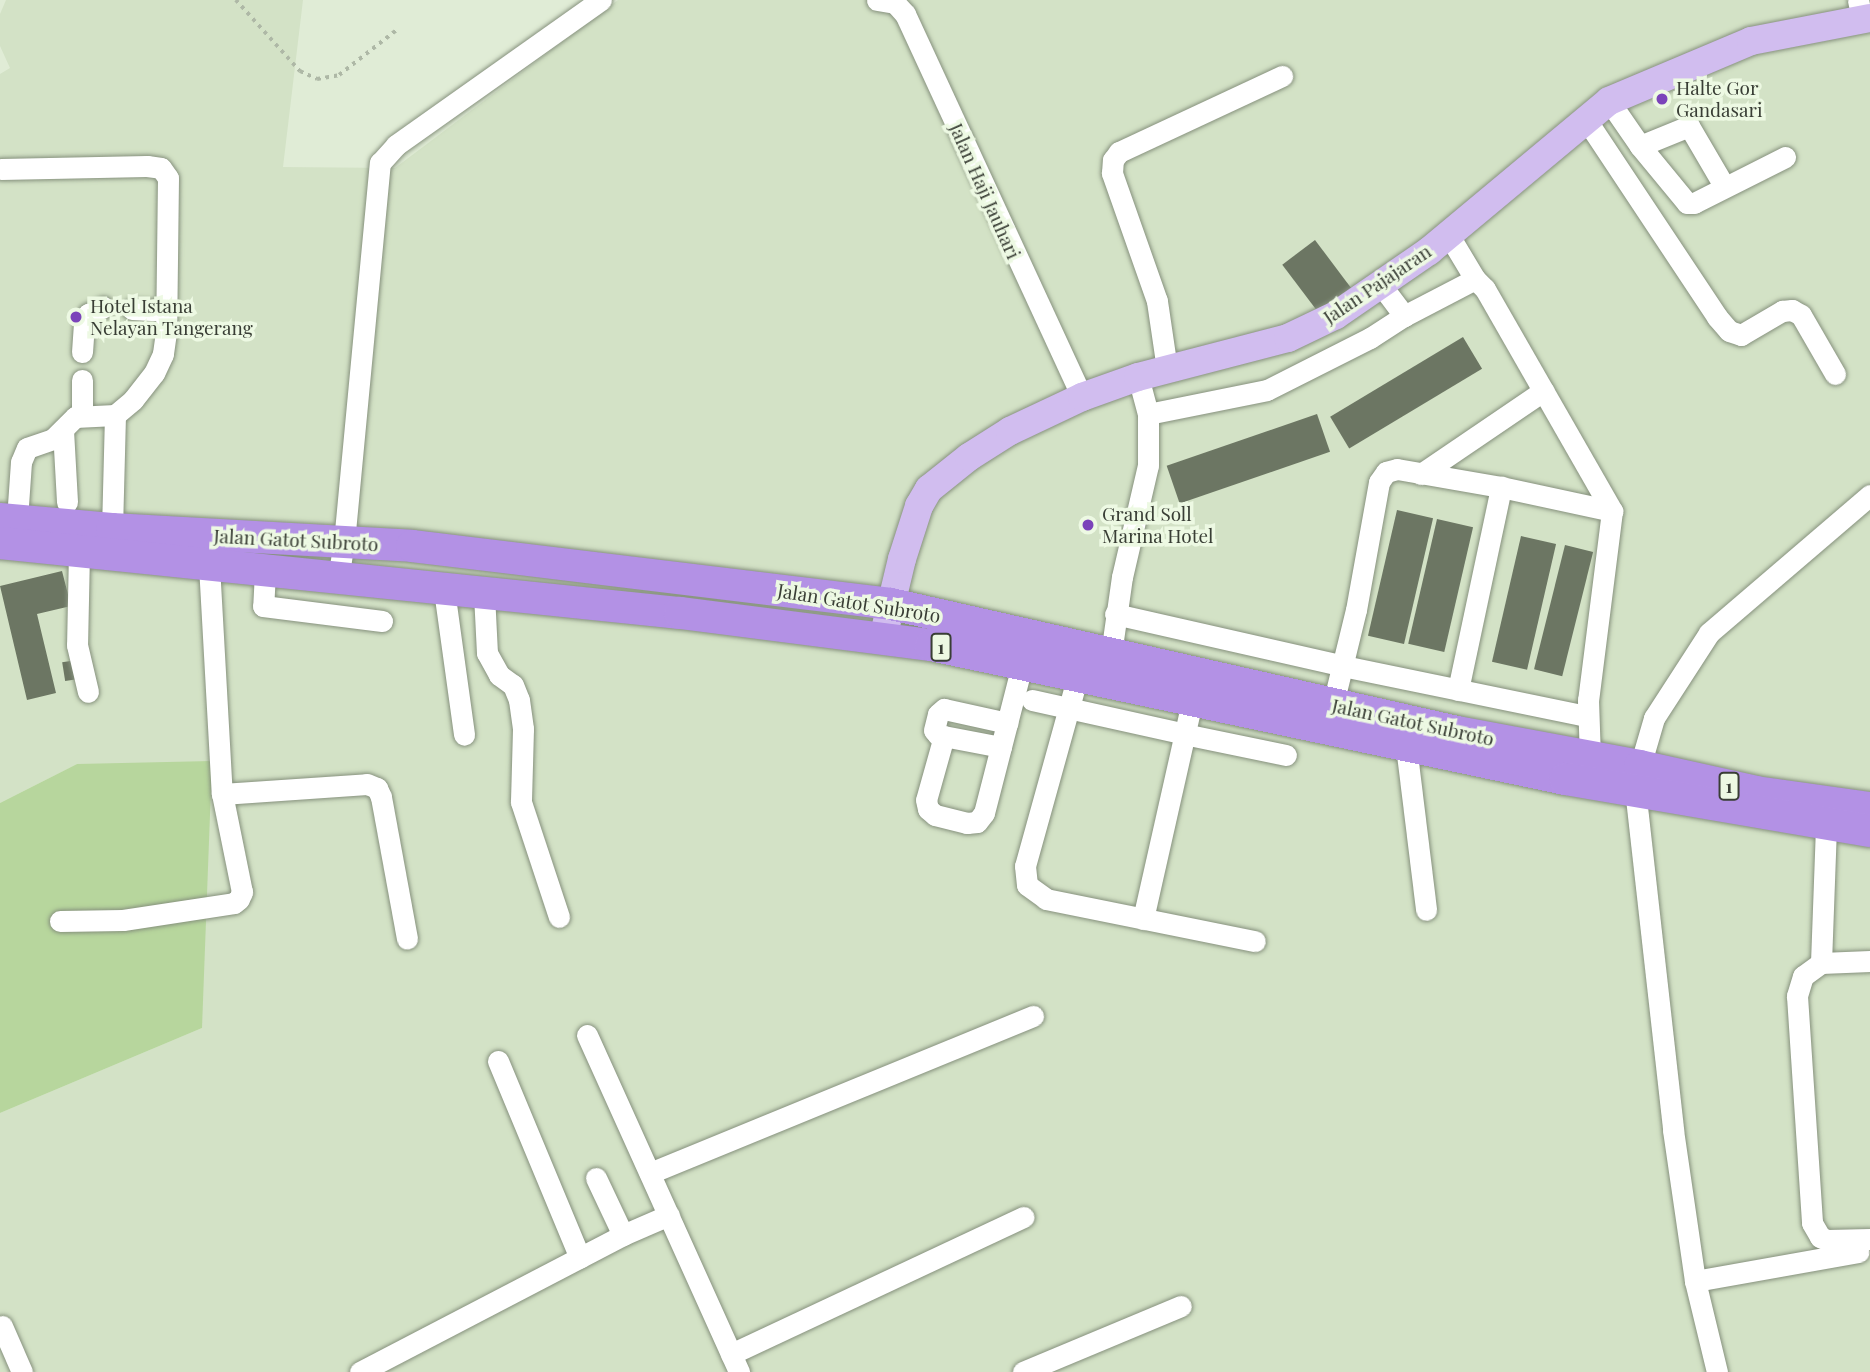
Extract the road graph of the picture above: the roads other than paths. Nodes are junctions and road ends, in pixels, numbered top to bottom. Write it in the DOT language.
graph roads {
  1 [pos="601,0"];
  2 [pos="877,0"];
  3 [pos="1864,12"];
  4 [pos="1282,76"];
  5 [pos="1609,101"];
  6 [pos="1585,118"];
  7 [pos="1640,146"];
  8 [pos="1785,157"];
  9 [pos="1,169"];
  10 [pos="1724,186"];
  11 [pos="1448,234"];
  12 [pos="1475,279"];
  13 [pos="1381,285"];
  14 [pos="104,307"];
  15 [pos="132,309"];
  16 [pos="166,311"];
  17 [pos="1404,316"];
  18 [pos="82,352"];
  19 [pos="1167,369"];
  20 [pos="1835,374"];
  21 [pos="1138,377"];
  22 [pos="82,380"];
  23 [pos="1543,391"];
  24 [pos="1082,397"];
  25 [pos="1148,414"];
  26 [pos="82,415"];
  27 [pos="115,415"];
  28 [pos="63,429"];
  29 [pos="1421,474"];
  30 [pos="1501,487"];
  31 [pos="1870,495"];
  32 [pos="66,502"];
  33 [pos="1612,511"];
  34 [pos="9,512"];
  35 [pos="112,529"];
  36 [pos="344,542"];
  37 [pos="0,543"];
  38 [pos="79,552"];
  39 [pos="209,565"];
  40 [pos="265,572"];
  41 [pos="327,578"];
  42 [pos="444,590"];
  43 [pos="484,594"];
  44 [pos="891,604"];
  45 [pos="314,613"];
  46 [pos="382,621"];
  47 [pos="1113,631"];
  48 [pos="883,638"];
  49 [pos="1026,665"];
  50 [pos="1343,666"];
  51 [pos="1078,675"];
  52 [pos="1458,690"];
  53 [pos="88,692"];
  54 [pos="1189,698"];
  55 [pos="1333,704"];
  56 [pos="1069,709"];
  57 [pos="1019,711"];
  58 [pos="1579,714"];
  59 [pos="1180,733"];
  60 [pos="464,735"];
  61 [pos="944,736"];
  62 [pos="1406,746"];
  63 [pos="1001,747"];
  64 [pos="1286,755"];
  65 [pos="1590,758"];
  66 [pos="1637,777"];
  67 [pos="222,794"];
  68 [pos="1870,808"];
  69 [pos="1826,826"];
  70 [pos="1870,831"];
  71 [pos="1426,910"];
  72 [pos="559,917"];
  73 [pos="1138,918"];
  74 [pos="60,921"];
  75 [pos="407,939"];
  76 [pos="1255,941"];
  77 [pos="1870,961"];
  78 [pos="1821,963"];
  79 [pos="1033,1016"];
  80 [pos="587,1035"];
  81 [pos="498,1061"];
  82 [pos="650,1173"];
  83 [pos="596,1178"];
  84 [pos="669,1215"];
  85 [pos="1023,1217"];
  86 [pos="623,1235"];
  87 [pos="1870,1240"];
  88 [pos="1870,1252"];
  89 [pos="580,1258"];
  90 [pos="1695,1281"];
  91 [pos="1181,1306"];
  92 [pos="2,1326"];
  93 [pos="731,1365"];
  94 [pos="22,1372"];
  95 [pos="360,1372"];
  96 [pos="1023,1372"];
  97 [pos="1717,1372"];
  1 -- 36 [label="street"];
  2 -- 24 [label="street, Jalan Haji Jauhari"];
  3 -- 5 [label="main road, Jalan Pajajaran"];
  4 -- 19 [label="street"];
  5 -- 6 [label="main road, Jalan Pajajaran"];
  5 -- 7 [label="street"];
  6 -- 11 [label="main road, Jalan Pajajaran"];
  6 -- 20 [label="street"];
  7 -- 10 [label="street"];
  7 -- 10 [label="street"];
  8 -- 10 [label="street"];
  9 -- 16 [label="street"];
  11 -- 12 [label="street"];
  11 -- 13 [label="main road, Jalan Pajajaran"];
  12 -- 17 [label="street"];
  12 -- 23 [label="street"];
  13 -- 17 [label="street"];
  13 -- 19 [label="main road, Jalan Pajajaran"];
  14 -- 18 [label="street"];
  15 -- 16 [label="street"];
  16 -- 27 [label="street"];
  17 -- 25 [label="street"];
  19 -- 21 [label="main road, Jalan Pajajaran"];
  21 -- 24 [label="main road, Jalan Pajajaran"];
  21 -- 25 [label="street"];
  22 -- 26 [label="street"];
  23 -- 29 [label="street"];
  23 -- 33 [label="street"];
  24 -- 44 [label="main road, Jalan Pajajaran"];
  25 -- 47 [label="street"];
  26 -- 27 [label="street"];
  26 -- 28 [label="street"];
  27 -- 35 [label="street"];
  28 -- 32 [label="street"];
  28 -- 34 [label="street"];
  29 -- 30 [label="street"];
  29 -- 50 [label="street"];
  30 -- 33 [label="street"];
  30 -- 52 [label="street"];
  31 -- 66 [label="street"];
  33 -- 58 [label="street"];
  34 -- 35 [label="highway, Jalan Gatot Subroto / 1"];
  35 -- 36 [label="highway, Jalan Gatot Subroto / 1"];
  36 -- 41 [label="street"];
  36 -- 44 [label="highway, Jalan Gatot Subroto / 1"];
  37 -- 38 [label="highway, Jalan Gatot Subroto / 1"];
  38 -- 39 [label="highway, Jalan Gatot Subroto / 1"];
  38 -- 53 [label="street"];
  39 -- 40 [label="highway, Jalan Gatot Subroto / 1"];
  39 -- 67 [label="street"];
  40 -- 41 [label="highway, Jalan Gatot Subroto / 1"];
  40 -- 45 [label="street"];
  41 -- 42 [label="highway, Jalan Gatot Subroto / 1"];
  41 -- 45 [label="street"];
  42 -- 43 [label="highway, Jalan Gatot Subroto / 1"];
  42 -- 60 [label="street"];
  43 -- 48 [label="highway, Jalan Gatot Subroto / 1"];
  43 -- 72 [label="street"];
  44 -- 47 [label="highway, Jalan Gatot Subroto / 1"];
  44 -- 48 [label="main road, Jalan Pajajaran"];
  45 -- 46 [label="street"];
  47 -- 50 [label="street"];
  47 -- 55 [label="highway, Jalan Gatot Subroto / 1"];
  48 -- 49 [label="highway, Jalan Gatot Subroto / 1"];
  49 -- 51 [label="highway, Jalan Gatot Subroto / 1"];
  49 -- 57 [label="street"];
  50 -- 52 [label="street"];
  50 -- 55 [label="street"];
  51 -- 54 [label="highway, Jalan Gatot Subroto / 1"];
  51 -- 56 [label="street"];
  52 -- 58 [label="street"];
  54 -- 59 [label="street"];
  54 -- 62 [label="highway, Jalan Gatot Subroto / 1"];
  55 -- 65 [label="highway, Jalan Gatot Subroto / 1"];
  56 -- 57 [label="street"];
  56 -- 59 [label="street"];
  56 -- 73 [label="street"];
  57 -- 61 [label="street"];
  57 -- 63 [label="street"];
  58 -- 65 [label="street"];
  59 -- 64 [label="street"];
  59 -- 73 [label="street"];
  61 -- 63 [label="street"];
  61 -- 63 [label="street"];
  62 -- 66 [label="highway, Jalan Gatot Subroto / 1"];
  62 -- 71 [label="street"];
  65 -- 66 [label="highway, Jalan Gatot Subroto / 1"];
  66 -- 68 [label="highway, Jalan Gatot Subroto / 1"];
  66 -- 69 [label="highway, Jalan Gatot Subroto / 1"];
  66 -- 90 [label="street"];
  67 -- 74 [label="street"];
  67 -- 75 [label="street"];
  69 -- 70 [label="highway, Jalan Gatot Subroto / 1"];
  69 -- 78 [label="street"];
  73 -- 76 [label="street"];
  77 -- 78 [label="street"];
  78 -- 87 [label="street"];
  79 -- 82 [label="street"];
  80 -- 82 [label="street"];
  81 -- 89 [label="street"];
  82 -- 84 [label="street"];
  83 -- 86 [label="street"];
  84 -- 86 [label="street"];
  84 -- 93 [label="street"];
  85 -- 93 [label="street"];
  86 -- 89 [label="street"];
  88 -- 90 [label="street"];
  89 -- 95 [label="street"];
  90 -- 97 [label="street"];
  91 -- 96 [label="street"];
  92 -- 94 [label="street"];
}
